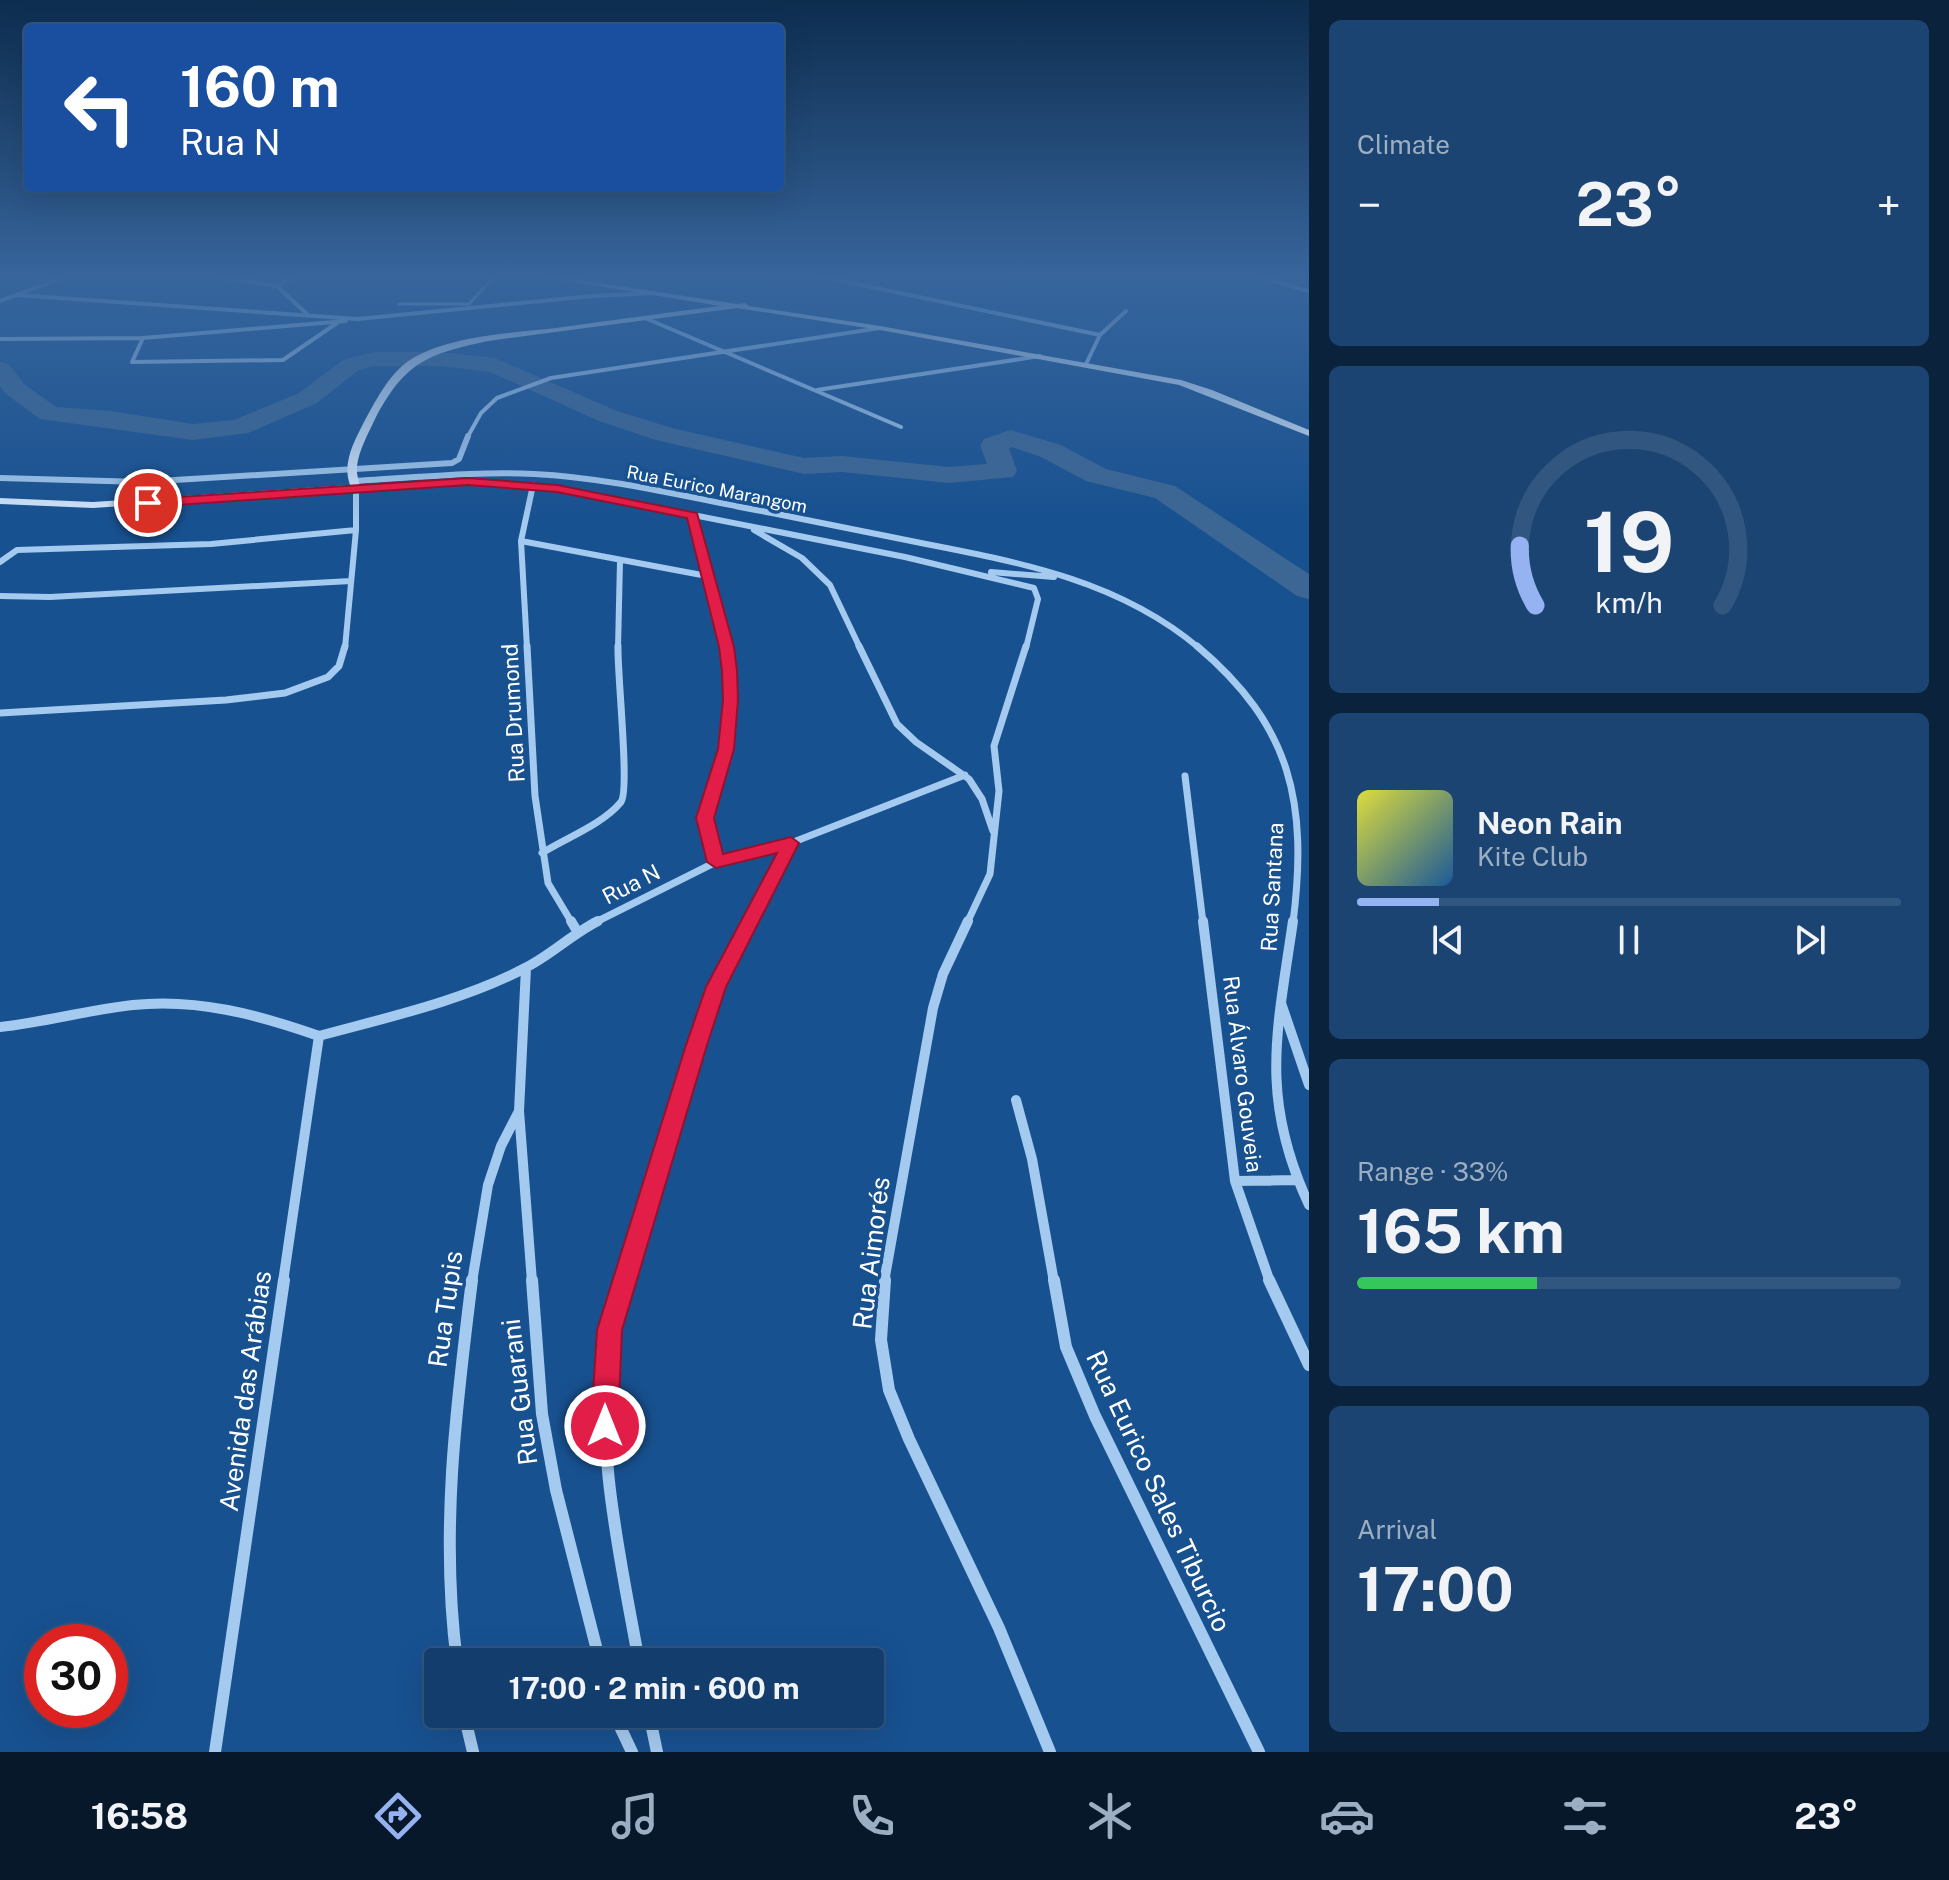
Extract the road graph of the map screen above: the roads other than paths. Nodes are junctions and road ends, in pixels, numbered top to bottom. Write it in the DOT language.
graph roads {
  1 [pos="133,359"];
  2 [pos="285,359"];
  3 [pos="423,359"];
  4 [pos="681,359"];
  5 [pos="743,359"];
  6 [pos="1023,359"];
  7 [pos="1057,359"];
  8 [pos="1089,359"];
  9 [pos="1086,364"];
  10 [pos="816,390"];
  11 [pos="901,427"];
  12 [pos="1309,433"];
  13 [pos="0,478"];
  14 [pos="353,480"];
  15 [pos="533,485"];
  16 [pos="0,501"];
  17 [pos="692,515"];
  18 [pos="747,526"];
  19 [pos="356,530"];
  20 [pos="521,541"];
  21 [pos="620,561"];
  22 [pos="0,562"];
  23 [pos="963,570"];
  24 [pos="707,576"];
  25 [pos="1070,578"];
  26 [pos="351,581"];
  27 [pos="1024,585"];
  28 [pos="0,596"];
  29 [pos="0,713"];
  30 [pos="965,775"];
  31 [pos="1185,776"];
  32 [pos="994,836"];
  33 [pos="791,843"];
  34 [pos="542,853"];
  35 [pos="716,862"];
  36 [pos="577,931"];
  37 [pos="526,968"];
  38 [pos="1279,998"];
  39 [pos="0,1027"];
  40 [pos="319,1036"];
  41 [pos="1309,1085"];
  42 [pos="1016,1100"];
  43 [pos="519,1111"];
  44 [pos="1296,1180"];
  45 [pos="1235,1181"];
  46 [pos="1309,1205"];
  47 [pos="1309,1365"];
  48 [pos="455,1648"];
  49 [pos="596,1648"];
  50 [pos="637,1648"];
  51 [pos="467,1728"];
  52 [pos="621,1728"];
  53 [pos="652,1728"];
  54 [pos="215,1752"];
  55 [pos="473,1752"];
  56 [pos="632,1752"];
  57 [pos="657,1752"];
  58 [pos="1050,1752"];
  59 [pos="1259,1752"];
  1 -- 2 [label="street"];
  3 -- 14 [label="street"];
  4 -- 14 [label="street"];
  5 -- 10 [label="street"];
  6 -- 10 [label="street"];
  7 -- 9 [label="street"];
  8 -- 9 [label="street"];
  9 -- 12 [label="street"];
  10 -- 11 [label="street"];
  13 -- 14 [label="street"];
  14 -- 15 [label="street, Rua Eurico Marangom"];
  14 -- 16 [label="street"];
  14 -- 19 [label="street"];
  14 -- 25 [label="street, Rua Eurico Marangom"];
  15 -- 17 [label="street, Rua Eurico Marangom"];
  15 -- 20 [label="street, Rua Drumond"];
  17 -- 18 [label="street, Rua Eurico Marangom"];
  17 -- 24 [label="street"];
  18 -- 23 [label="street, Rua Eurico Marangom"];
  18 -- 30 [label="street"];
  19 -- 22 [label="street"];
  19 -- 26 [label="street"];
  20 -- 21 [label="street"];
  20 -- 34 [label="street, Rua Drumond"];
  21 -- 24 [label="street"];
  21 -- 34 [label="street"];
  23 -- 25 [label="street"];
  23 -- 27 [label="street, Rua Eurico Marangom"];
  24 -- 35 [label="street"];
  25 -- 38 [label="street, Rua Santana"];
  26 -- 28 [label="street"];
  26 -- 29 [label="street"];
  27 -- 32 [label="street, Rua Aimorés"];
  30 -- 32 [label="street"];
  30 -- 33 [label="street, Rua N"];
  31 -- 45 [label="street, Rua Álvaro Gouveia"];
  32 -- 58 [label="street, Rua Aimorés"];
  33 -- 35 [label="street, Rua N"];
  33 -- 50 [label="street"];
  34 -- 36 [label="street, Rua Drumond"];
  35 -- 36 [label="street, Rua N"];
  36 -- 37 [label="street, Rua N"];
  37 -- 40 [label="street, Rua N"];
  37 -- 43 [label="street, Rua Tupis"];
  38 -- 41 [label="street"];
  38 -- 44 [label="street, Rua Santana"];
  39 -- 40 [label="street"];
  40 -- 54 [label="street, Avenida das Arábias"];
  42 -- 59 [label="street, Rua Eurico Sales Tiburcio"];
  43 -- 48 [label="street, Rua Tupis"];
  43 -- 49 [label="street, Rua Guarani"];
  44 -- 45 [label="street"];
  44 -- 46 [label="street, Rua Santana"];
  45 -- 47 [label="street, Rua Álvaro Gouveia"];
  51 -- 55 [label="street"];
  52 -- 56 [label="street"];
  53 -- 57 [label="street"];
}
